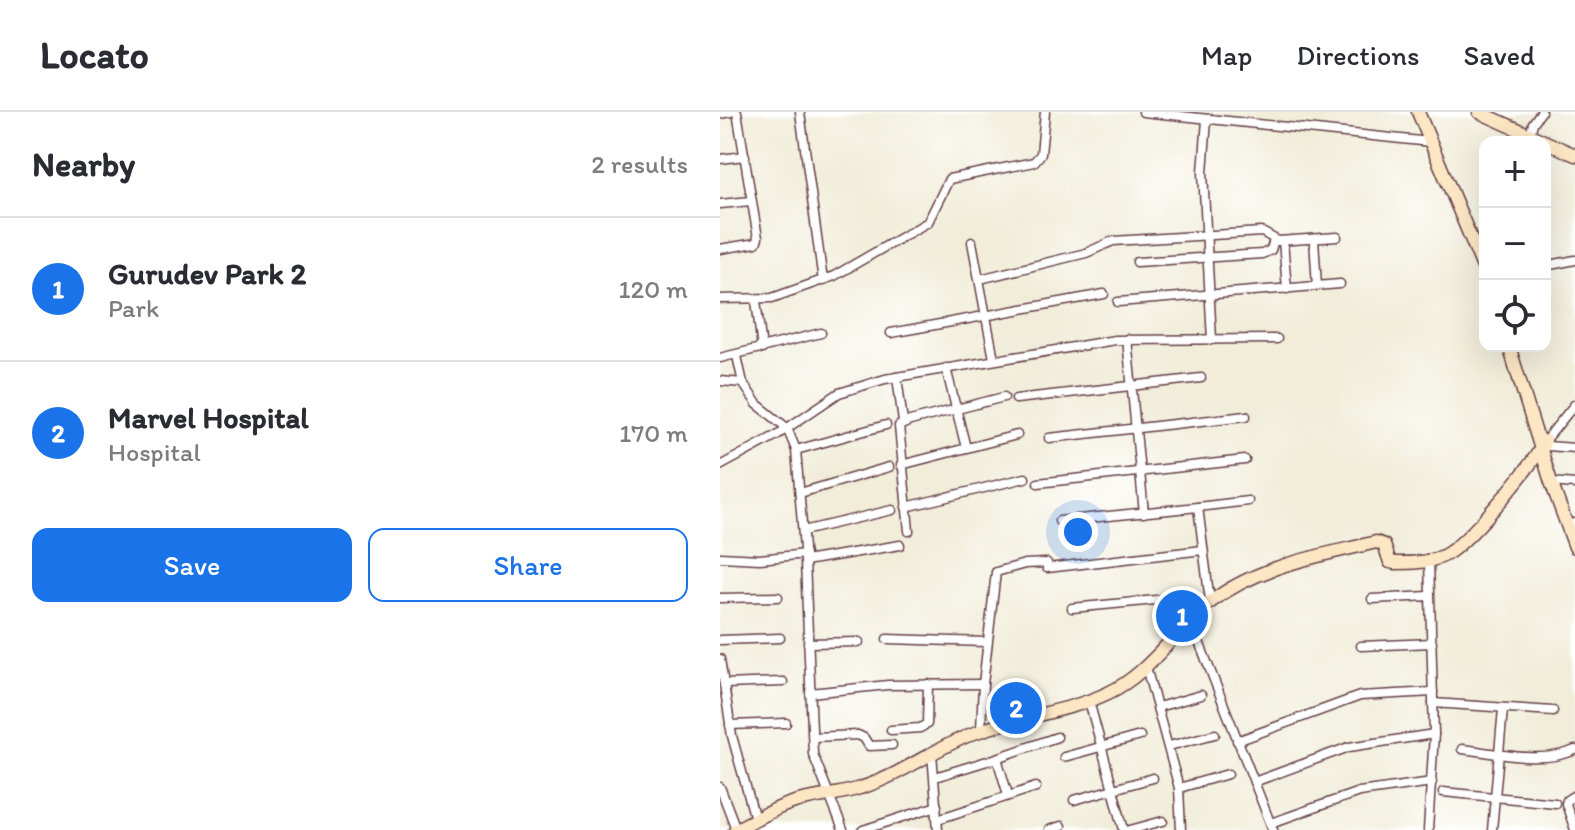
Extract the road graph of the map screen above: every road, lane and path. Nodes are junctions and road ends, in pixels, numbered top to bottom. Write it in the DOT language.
graph roads {
  1 [pos="734,112"];
  2 [pos="800,112"];
  3 [pos="1045,112"];
  4 [pos="1143,112"];
  5 [pos="1418,112"];
  6 [pos="1479,112"];
  7 [pos="1541,112"];
  8 [pos="720,114"];
  9 [pos="1207,119"];
  10 [pos="1530,135"];
  11 [pos="1430,142"];
  12 [pos="1575,155"];
  13 [pos="745,156"];
  14 [pos="720,159"];
  15 [pos="751,201"];
  16 [pos="720,204"];
  17 [pos="1206,235"];
  18 [pos="1337,237"];
  19 [pos="1314,239"];
  20 [pos="1279,240"];
  21 [pos="972,242"];
  22 [pos="720,249"];
  23 [pos="1207,258"];
  24 [pos="1479,258"];
  25 [pos="1575,260"];
  26 [pos="1137,262"];
  27 [pos="1551,265"];
  28 [pos="980,279"];
  29 [pos="823,281"];
  30 [pos="1340,284"];
  31 [pos="1317,286"];
  32 [pos="1287,289"];
  33 [pos="1104,294"];
  34 [pos="1209,296"];
  35 [pos="720,299"];
  36 [pos="756,300"];
  37 [pos="1118,302"];
  38 [pos="987,316"];
  39 [pos="821,333"];
  40 [pos="891,333"];
  41 [pos="1127,339"];
  42 [pos="1277,339"];
  43 [pos="1212,340"];
  44 [pos="762,349"];
  45 [pos="1514,352"];
  46 [pos="737,356"];
  47 [pos="720,358"];
  48 [pos="994,359"];
  49 [pos="946,368"];
  50 [pos="897,377"];
  51 [pos="1201,378"];
  52 [pos="720,381"];
  53 [pos="743,383"];
  54 [pos="1130,387"];
  55 [pos="1004,397"];
  56 [pos="1016,399"];
  57 [pos="1575,404"];
  58 [pos="956,410"];
  59 [pos="1246,416"];
  60 [pos="903,422"];
  61 [pos="886,425"];
  62 [pos="787,428"];
  63 [pos="1134,429"];
  64 [pos="1017,435"];
  65 [pos="1049,438"];
  66 [pos="1544,445"];
  67 [pos="966,448"];
  68 [pos="1575,448"];
  69 [pos="796,450"];
  70 [pos="1245,460"];
  71 [pos="901,465"];
  72 [pos="720,466"];
  73 [pos="889,467"];
  74 [pos="1139,472"];
  75 [pos="1025,478"];
  76 [pos="1555,482"];
  77 [pos="1038,483"];
  78 [pos="1575,484"];
  79 [pos="800,493"];
  80 [pos="1248,501"];
  81 [pos="906,507"];
  82 [pos="1198,507"];
  83 [pos="892,510"];
  84 [pos="1144,513"];
  85 [pos="1059,521"];
  86 [pos="1575,524"];
  87 [pos="803,531"];
  88 [pos="909,531"];
  89 [pos="900,545"];
  90 [pos="1575,547"];
  91 [pos="1203,550"];
  92 [pos="720,557"];
  93 [pos="805,557"];
  94 [pos="1429,560"];
  95 [pos="1429,596"];
  96 [pos="778,597"];
  97 [pos="720,598"];
  98 [pos="1372,599"];
  99 [pos="1210,602"];
  100 [pos="1072,608"];
  101 [pos="1191,619"];
  102 [pos="780,638"];
  103 [pos="887,639"];
  104 [pos="720,640"];
  105 [pos="859,642"];
  106 [pos="987,642"];
  107 [pos="808,643"];
  108 [pos="1432,643"];
  109 [pos="1361,646"];
  110 [pos="720,659"];
  111 [pos="1146,667"];
  112 [pos="783,682"];
  113 [pos="724,684"];
  114 [pos="928,684"];
  115 [pos="983,684"];
  116 [pos="1433,692"];
  117 [pos="810,693"];
  118 [pos="1201,695"];
  119 [pos="1089,701"];
  120 [pos="1433,703"];
  121 [pos="1158,707"];
  122 [pos="1503,709"];
  123 [pos="1553,711"];
  124 [pos="786,723"];
  125 [pos="730,725"];
  126 [pos="891,730"];
  127 [pos="981,730"];
  128 [pos="1215,734"];
  129 [pos="1434,734"];
  130 [pos="1140,736"];
  131 [pos="813,737"];
  132 [pos="1057,737"];
  133 [pos="1237,741"];
  134 [pos="892,745"];
  135 [pos="1169,746"];
  136 [pos="1100,747"];
  137 [pos="1462,749"];
  138 [pos="1575,750"];
  139 [pos="932,753"];
  140 [pos="1501,753"];
  141 [pos="1064,757"];
  142 [pos="997,758"];
  143 [pos="1228,774"];
  144 [pos="935,777"];
  145 [pos="1153,778"];
  146 [pos="1254,782"];
  147 [pos="1432,782"];
  148 [pos="720,787"];
  149 [pos="1036,787"];
  150 [pos="1179,788"];
  151 [pos="1112,790"];
  152 [pos="1443,792"];
  153 [pos="829,795"];
  154 [pos="1008,795"];
  155 [pos="1575,795"];
  156 [pos="1496,797"];
  157 [pos="1074,800"];
  158 [pos="723,803"];
  159 [pos="1555,803"];
  160 [pos="937,806"];
  161 [pos="755,819"];
  162 [pos="938,819"];
  163 [pos="1163,821"];
  164 [pos="1061,826"];
  165 [pos="1271,828"];
  166 [pos="735,830"];
  167 [pos="843,830"];
  168 [pos="863,830"];
  169 [pos="938,830"];
  170 [pos="1049,830"];
  171 [pos="1127,830"];
  172 [pos="1181,830"];
  173 [pos="1428,830"];
  174 [pos="1492,830"];
  175 [pos="1575,830"];
  1 -- 8 [label="street"];
  1 -- 13 [label="street"];
  2 -- 29 [label="street"];
  3 -- 29 [label="street"];
  4 -- 9 [label="street"];
  5 -- 11 [label="street"];
  6 -- 10 [label="street"];
  7 -- 10 [label="street"];
  9 -- 11 [label="street"];
  9 -- 17 [label="street"];
  10 -- 12 [label="street"];
  11 -- 24 [label="street"];
  13 -- 14 [label="street"];
  13 -- 15 [label="street"];
  15 -- 16 [label="street"];
  15 -- 22 [label="street"];
  17 -- 20 [label="street"];
  17 -- 23 [label="street"];
  17 -- 28 [label="street"];
  18 -- 19 [label="street"];
  19 -- 20 [label="street"];
  19 -- 31 [label="street"];
  20 -- 23 [label="street"];
  20 -- 32 [label="street"];
  21 -- 28 [label="street"];
  23 -- 26 [label="street"];
  23 -- 34 [label="street"];
  25 -- 27 [label="street"];
  28 -- 38 [label="street"];
  29 -- 36 [label="street"];
  30 -- 31 [label="street"];
  31 -- 32 [label="street"];
  32 -- 34 [label="street"];
  33 -- 38 [label="street"];
  34 -- 37 [label="street"];
  34 -- 43 [label="street"];
  35 -- 36 [label="street"];
  36 -- 44 [label="street"];
  38 -- 40 [label="street"];
  38 -- 48 [label="street"];
  39 -- 44 [label="street"];
  41 -- 43 [label="street"];
  41 -- 48 [label="street"];
  41 -- 54 [label="street"];
  42 -- 43 [label="street"];
  44 -- 46 [label="street"];
  45 -- 66 [label="street"];
  46 -- 47 [label="street"];
  46 -- 53 [label="street"];
  48 -- 49 [label="street"];
  49 -- 50 [label="street"];
  49 -- 58 [label="street"];
  50 -- 60 [label="street"];
  50 -- 62 [label="street"];
  51 -- 54 [label="street"];
  52 -- 53 [label="street"];
  53 -- 62 [label="street"];
  54 -- 56 [label="street"];
  54 -- 63 [label="street"];
  55 -- 58 [label="street"];
  57 -- 66 [label="street"];
  58 -- 60 [label="street"];
  58 -- 67 [label="street"];
  59 -- 63 [label="street"];
  60 -- 71 [label="street"];
  61 -- 69 [label="street"];
  62 -- 69 [label="street"];
  62 -- 72 [label="street"];
  63 -- 65 [label="street"];
  63 -- 74 [label="street"];
  64 -- 67 [label="street"];
  66 -- 68 [label="street"];
  66 -- 76 [label="street"];
  66 -- 94 [label="street"];
  67 -- 71 [label="street"];
  69 -- 79 [label="street"];
  70 -- 74 [label="street"];
  71 -- 81 [label="street"];
  73 -- 79 [label="street"];
  74 -- 77 [label="street"];
  74 -- 84 [label="street"];
  75 -- 81 [label="street"];
  76 -- 78 [label="street"];
  76 -- 86 [label="street"];
  76 -- 90 [label="street"];
  79 -- 87 [label="street"];
  80 -- 82 [label="street"];
  81 -- 88 [label="street"];
  82 -- 84 [label="street"];
  82 -- 91 [label="street"];
  83 -- 87 [label="street"];
  84 -- 85 [label="street"];
  87 -- 93 [label="street"];
  89 -- 93 [label="street"];
  91 -- 99 [label="street"];
  91 -- 106 [label="street"];
  92 -- 93 [label="street"];
  93 -- 107 [label="street"];
  94 -- 95 [label="street"];
  94 -- 99 [label="street"];
  95 -- 98 [label="street"];
  95 -- 108 [label="street"];
  96 -- 97 [label="street"];
  99 -- 101 [label="street"];
  100 -- 101 [label="street"];
  101 -- 111 [label="street"];
  101 -- 133 [label="street"];
  102 -- 104 [label="street"];
  103 -- 106 [label="street"];
  105 -- 107 [label="street"];
  106 -- 115 [label="street"];
  107 -- 117 [label="street"];
  108 -- 109 [label="street"];
  108 -- 116 [label="street"];
  110 -- 113 [label="street"];
  111 -- 119 [label="street"];
  111 -- 121 [label="street"];
  112 -- 113 [label="street"];
  113 -- 125 [label="street"];
  114 -- 115 [label="street"];
  114 -- 117 [label="street"];
  114 -- 126 [label="street"];
  115 -- 127 [label="street"];
  116 -- 120 [label="street"];
  116 -- 133 [label="street"];
  117 -- 131 [label="street"];
  118 -- 121 [label="street"];
  119 -- 127 [label="street"];
  119 -- 136 [label="street"];
  120 -- 122 [label="street"];
  120 -- 129 [label="street"];
  121 -- 135 [label="street"];
  122 -- 123 [label="street"];
  122 -- 140 [label="street"];
  124 -- 125 [label="street"];
  125 -- 161 [label="street"];
  127 -- 139 [label="street"];
  128 -- 135 [label="street"];
  129 -- 146 [label="street"];
  129 -- 147 [label="street"];
  130 -- 136 [label="street"];
  131 -- 134 [label="street"];
  131 -- 153 [label="street"];
  132 -- 142 [label="street"];
  133 -- 146 [label="street"];
  135 -- 150 [label="street"];
  136 -- 141 [label="street"];
  136 -- 151 [label="street"];
  137 -- 140 [label="street"];
  138 -- 140 [label="street"];
  139 -- 144 [label="street"];
  139 -- 153 [label="street"];
  140 -- 156 [label="street"];
  142 -- 144 [label="street"];
  142 -- 154 [label="street"];
  143 -- 150 [label="street"];
  144 -- 160 [label="street"];
  145 -- 151 [label="street"];
  146 -- 165 [label="street"];
  147 -- 165 [label="street"];
  147 -- 173 [label="street"];
  148 -- 158 [label="street"];
  149 -- 154 [label="street"];
  150 -- 172 [label="street"];
  151 -- 157 [label="street"];
  151 -- 171 [label="street"];
  152 -- 156 [label="street"];
  153 -- 161 [label="street"];
  153 -- 167 [label="street"];
  154 -- 162 [label="street"];
  155 -- 175 [label="street"];
  156 -- 159 [label="street"];
  156 -- 174 [label="street"];
  158 -- 166 [label="street"];
  160 -- 162 [label="street"];
  160 -- 168 [label="street"];
  161 -- 166 [label="street"];
  162 -- 169 [label="street"];
  163 -- 171 [label="street"];
  164 -- 170 [label="street"];
}
